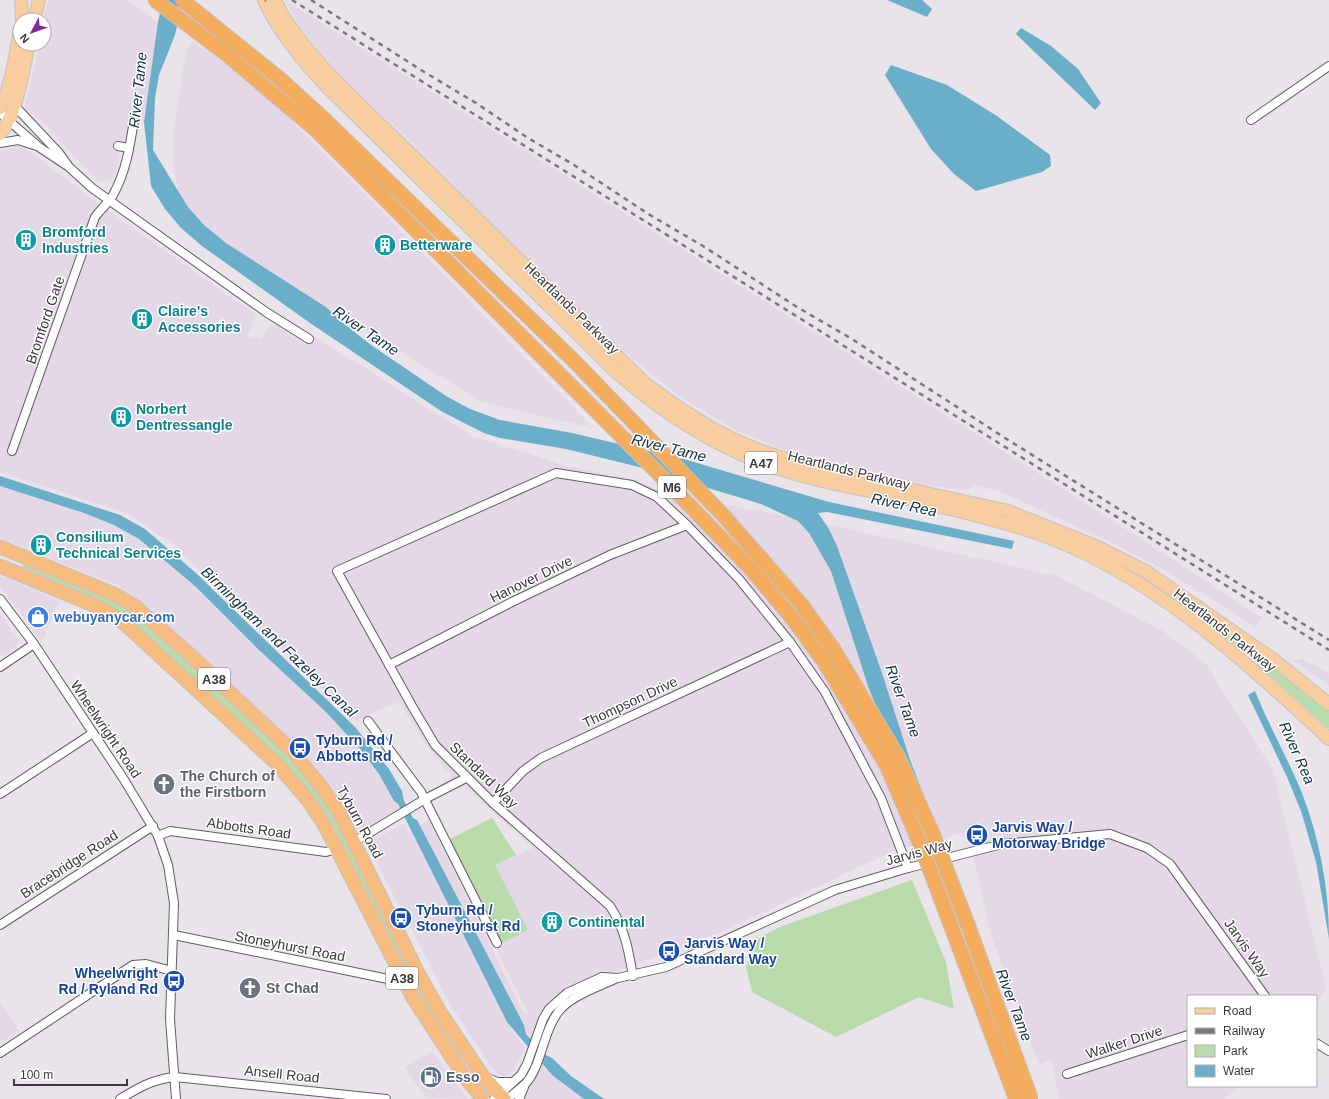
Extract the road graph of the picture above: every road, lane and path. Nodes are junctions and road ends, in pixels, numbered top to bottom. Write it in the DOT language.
graph roads {
  1 [pos="21,0"];
  2 [pos="39,0"];
  3 [pos="155,0"];
  4 [pos="182,0"];
  5 [pos="264,0"];
  6 [pos="275,0"];
  7 [pos="22,12"];
  8 [pos="36,12"];
  9 [pos="288,33"];
  10 [pos="14,52"];
  11 [pos="27,52"];
  12 [pos="1329,66"];
  13 [pos="2,103"];
  14 [pos="15,105"];
  15 [pos="5,116"];
  16 [pos="134,120"];
  17 [pos="1251,120"];
  18 [pos="0,134"];
  19 [pos="0,143"];
  20 [pos="118,146"];
  21 [pos="39,147"];
  22 [pos="129,148"];
  23 [pos="69,166"];
  24 [pos="107,200"];
  25 [pos="309,339"];
  26 [pos="12,451"];
  27 [pos="687,525"];
  28 [pos="0,546"];
  29 [pos="0,566"];
  30 [pos="0,599"];
  31 [pos="790,642"];
  32 [pos="34,644"];
  33 [pos="389,665"];
  34 [pos="0,667"];
  35 [pos="1329,704"];
  36 [pos="368,721"];
  37 [pos="93,733"];
  38 [pos="1329,739"];
  39 [pos="466,778"];
  40 [pos="0,794"];
  41 [pos="425,799"];
  42 [pos="493,803"];
  43 [pos="153,826"];
  44 [pos="158,836"];
  45 [pos="354,842"];
  46 [pos="337,848"];
  47 [pos="908,868"];
  48 [pos="0,925"];
  49 [pos="174,935"];
  50 [pos="497,943"];
  51 [pos="172,971"];
  52 [pos="400,973"];
  53 [pos="633,976"];
  54 [pos="618,978"];
  55 [pos="1264,995"];
  56 [pos="1187,1034"];
  57 [pos="1319,1045"];
  58 [pos="1329,1051"];
  59 [pos="0,1053"];
  60 [pos="1067,1074"];
  61 [pos="482,1075"];
  62 [pos="175,1077"];
  63 [pos="513,1082"];
  64 [pos="526,1083"];
  65 [pos="501,1098"];
  66 [pos="120,1099"];
  67 [pos="176,1099"];
  68 [pos="386,1099"];
  69 [pos="483,1099"];
  70 [pos="519,1099"];
  71 [pos="1016,1099"];
  72 [pos="1031,1099"];
  1 -- 7 [label="main road"];
  2 -- 8 [label="main road"];
  3 -- 71 [label="highway, M6, bridge"];
  4 -- 72 [label="highway, M6, bridge"];
  5 -- 9 [label="main road, Heartlands Parkway / A47"];
  6 -- 9 [label="main road, Heartlands Parkway / A47"];
  9 -- 35 [label="main road, Heartlands Parkway / A47"];
  9 -- 38 [label="main road, Heartlands Parkway / A47"];
  10 -- 13 [label="main road"];
  11 -- 14 [label="main road"];
  12 -- 17 [label="street"];
  13 -- 14 [label="street"];
  14 -- 15 [label="main road"];
  14 -- 23 [label="street"];
  15 -- 18 [label="main road"];
  15 -- 21 [label="street"];
  16 -- 22 [label="street, Bromford Gate"];
  19 -- 21 [label="street"];
  20 -- 22 [label="street"];
  21 -- 23 [label="street"];
  22 -- 24 [label="street, Bromford Gate"];
  23 -- 24 [label="street"];
  24 -- 25 [label="street"];
  24 -- 26 [label="street, Bromford Gate"];
  27 -- 31 [label="street"];
  27 -- 33 [label="street, Hanover Drive"];
  27 -- 33 [label="street, Standard Way"];
  28 -- 45 [label="highway, Tyburn Road / A38"];
  29 -- 46 [label="highway, A38"];
  30 -- 32 [label="street, Wheelwright Road"];
  31 -- 42 [label="street, Thompson Drive"];
  31 -- 47 [label="street"];
  32 -- 34 [label="street"];
  32 -- 37 [label="street, Wheelwright Road"];
  33 -- 39 [label="street, Standard Way"];
  36 -- 41 [label="street"];
  37 -- 40 [label="street"];
  37 -- 43 [label="street, Wheelwright Road"];
  39 -- 41 [label="street"];
  39 -- 42 [label="street, Standard Way"];
  41 -- 45 [label="street"];
  41 -- 50 [label="street"];
  42 -- 53 [label="street, Standard Way"];
  43 -- 44 [label="street, Wheelwright Road"];
  43 -- 48 [label="street, Bracebridge Road"];
  44 -- 46 [label="street, Abbotts Road"];
  44 -- 49 [label="street, Wheelwright Road"];
  45 -- 61 [label="highway, Tyburn Road / A38"];
  46 -- 52 [label="highway, A38"];
  47 -- 53 [label="street, Jarvis Way"];
  47 -- 55 [label="street, Jarvis Way"];
  49 -- 51 [label="street, Wheelwright Road"];
  49 -- 52 [label="street, Stoneyhurst Road"];
  51 -- 59 [label="street"];
  51 -- 62 [label="street, Wheelwright Road"];
  52 -- 69 [label="highway, A38"];
  53 -- 54 [label="street, Jarvis Way"];
  54 -- 63 [label="street, Jarvis Way"];
  54 -- 64 [label="street, Jarvis Way"];
  56 -- 60 [label="street, Walker Drive"];
  57 -- 58 [label="street"];
  61 -- 63 [label="street"];
  61 -- 65 [label="highway, Tyburn Road / A38"];
  62 -- 66 [label="street, Ansell Road"];
  62 -- 67 [label="street, Wheelwright Road"];
  62 -- 68 [label="street, Ansell Road"];
  63 -- 65 [label="street, Jarvis Way"];
  64 -- 65 [label="street"];
  64 -- 70 [label="street"];
}
